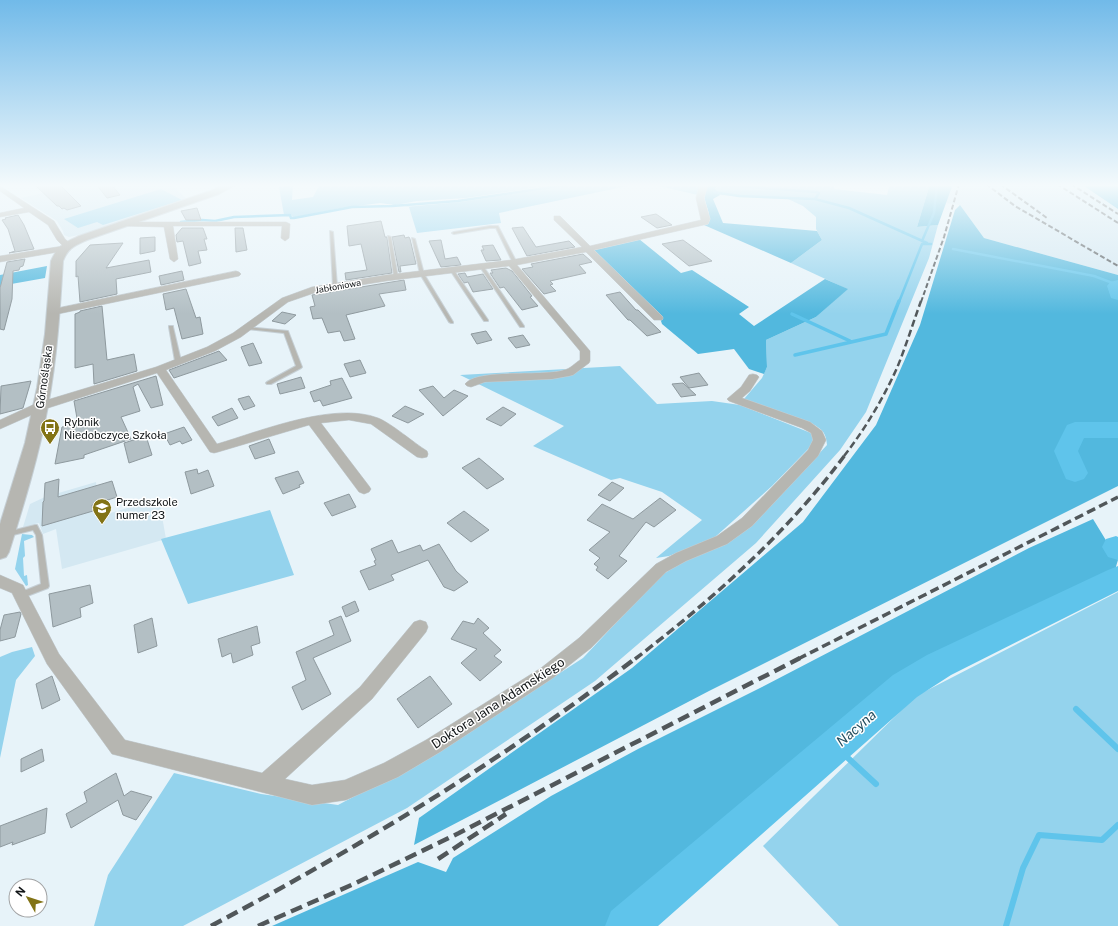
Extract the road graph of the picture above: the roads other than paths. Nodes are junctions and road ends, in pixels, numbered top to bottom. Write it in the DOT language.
graph roads {
  1 [pos="54,227"];
  2 [pos="112,227"];
  3 [pos="169,227"];
  4 [pos="286,227"];
  5 [pos="489,227"];
  6 [pos="497,227"];
  7 [pos="566,227"];
  8 [pos="682,227"];
  9 [pos="331,232"];
  10 [pos="454,233"];
  11 [pos="389,237"];
  12 [pos="285,238"];
  13 [pos="413,239"];
  14 [pos="66,247"];
  15 [pos="588,249"];
  16 [pos="0,259"];
  17 [pos="174,259"];
  18 [pos="513,263"];
  19 [pos="482,267"];
  20 [pos="452,270"];
  21 [pos="236,274"];
  22 [pos="422,274"];
  23 [pos="396,277"];
  24 [pos="335,286"];
  25 [pos="53,312"];
  26 [pos="658,318"];
  27 [pos="486,320"];
  28 [pos="451,322"];
  29 [pos="522,326"];
  30 [pos="171,327"];
  31 [pos="247,328"];
  32 [pos="178,362"];
  33 [pos="160,369"];
  34 [pos="753,377"];
  35 [pos="269,383"];
  36 [pos="471,384"];
  37 [pos="41,406"];
  38 [pos="312,420"];
  39 [pos="0,426"];
  40 [pos="422,454"];
  41 [pos="364,489"];
  42 [pos="5,525"];
  43 [pos="0,552"];
  44 [pos="0,581"];
  45 [pos="22,595"];
  46 [pos="420,627"];
  47 [pos="266,783"];
  1 -- 14 [label="street"];
  2 -- 14 [label="street"];
  3 -- 17 [label="street"];
  4 -- 12 [label="street"];
  5 -- 10 [label="lane"];
  6 -- 18 [label="lane"];
  7 -- 15 [label="street"];
  8 -- 15 [label="street, Jabłoniowa"];
  9 -- 24 [label="lane"];
  11 -- 23 [label="lane"];
  13 -- 22 [label="lane"];
  14 -- 16 [label="street"];
  14 -- 25 [label="street, Górnośląska"];
  15 -- 18 [label="street, Jabłoniowa"];
  15 -- 26 [label="street"];
  18 -- 19 [label="street, Jabłoniowa"];
  18 -- 36 [label="street"];
  19 -- 20 [label="street, Jabłoniowa"];
  19 -- 29 [label="lane"];
  20 -- 22 [label="street, Jabłoniowa"];
  20 -- 27 [label="lane"];
  21 -- 25 [label="street"];
  22 -- 23 [label="street, Jabłoniowa"];
  22 -- 28 [label="lane"];
  23 -- 24 [label="street, Jabłoniowa"];
  24 -- 31 [label="street, Jabłoniowa"];
  25 -- 37 [label="street, Górnośląska"];
  30 -- 32 [label="lane"];
  31 -- 32 [label="street, Jabłoniowa"];
  31 -- 35 [label="lane"];
  32 -- 33 [label="street, Jabłoniowa"];
  33 -- 37 [label="street, Jabłoniowa"];
  33 -- 38 [label="street"];
  34 -- 47 [label="street, Doktora Jana Adamskiego"];
  37 -- 39 [label="street, Jabłoniowa"];
  37 -- 42 [label="street, Górnośląska"];
  38 -- 40 [label="street"];
  38 -- 41 [label="street"];
  42 -- 43 [label="street, Górnośląska"];
  42 -- 45 [label="lane"];
  44 -- 45 [label="street, Doktora Jana Adamskiego"];
  45 -- 47 [label="street, Doktora Jana Adamskiego"];
  46 -- 47 [label="street"];
}
